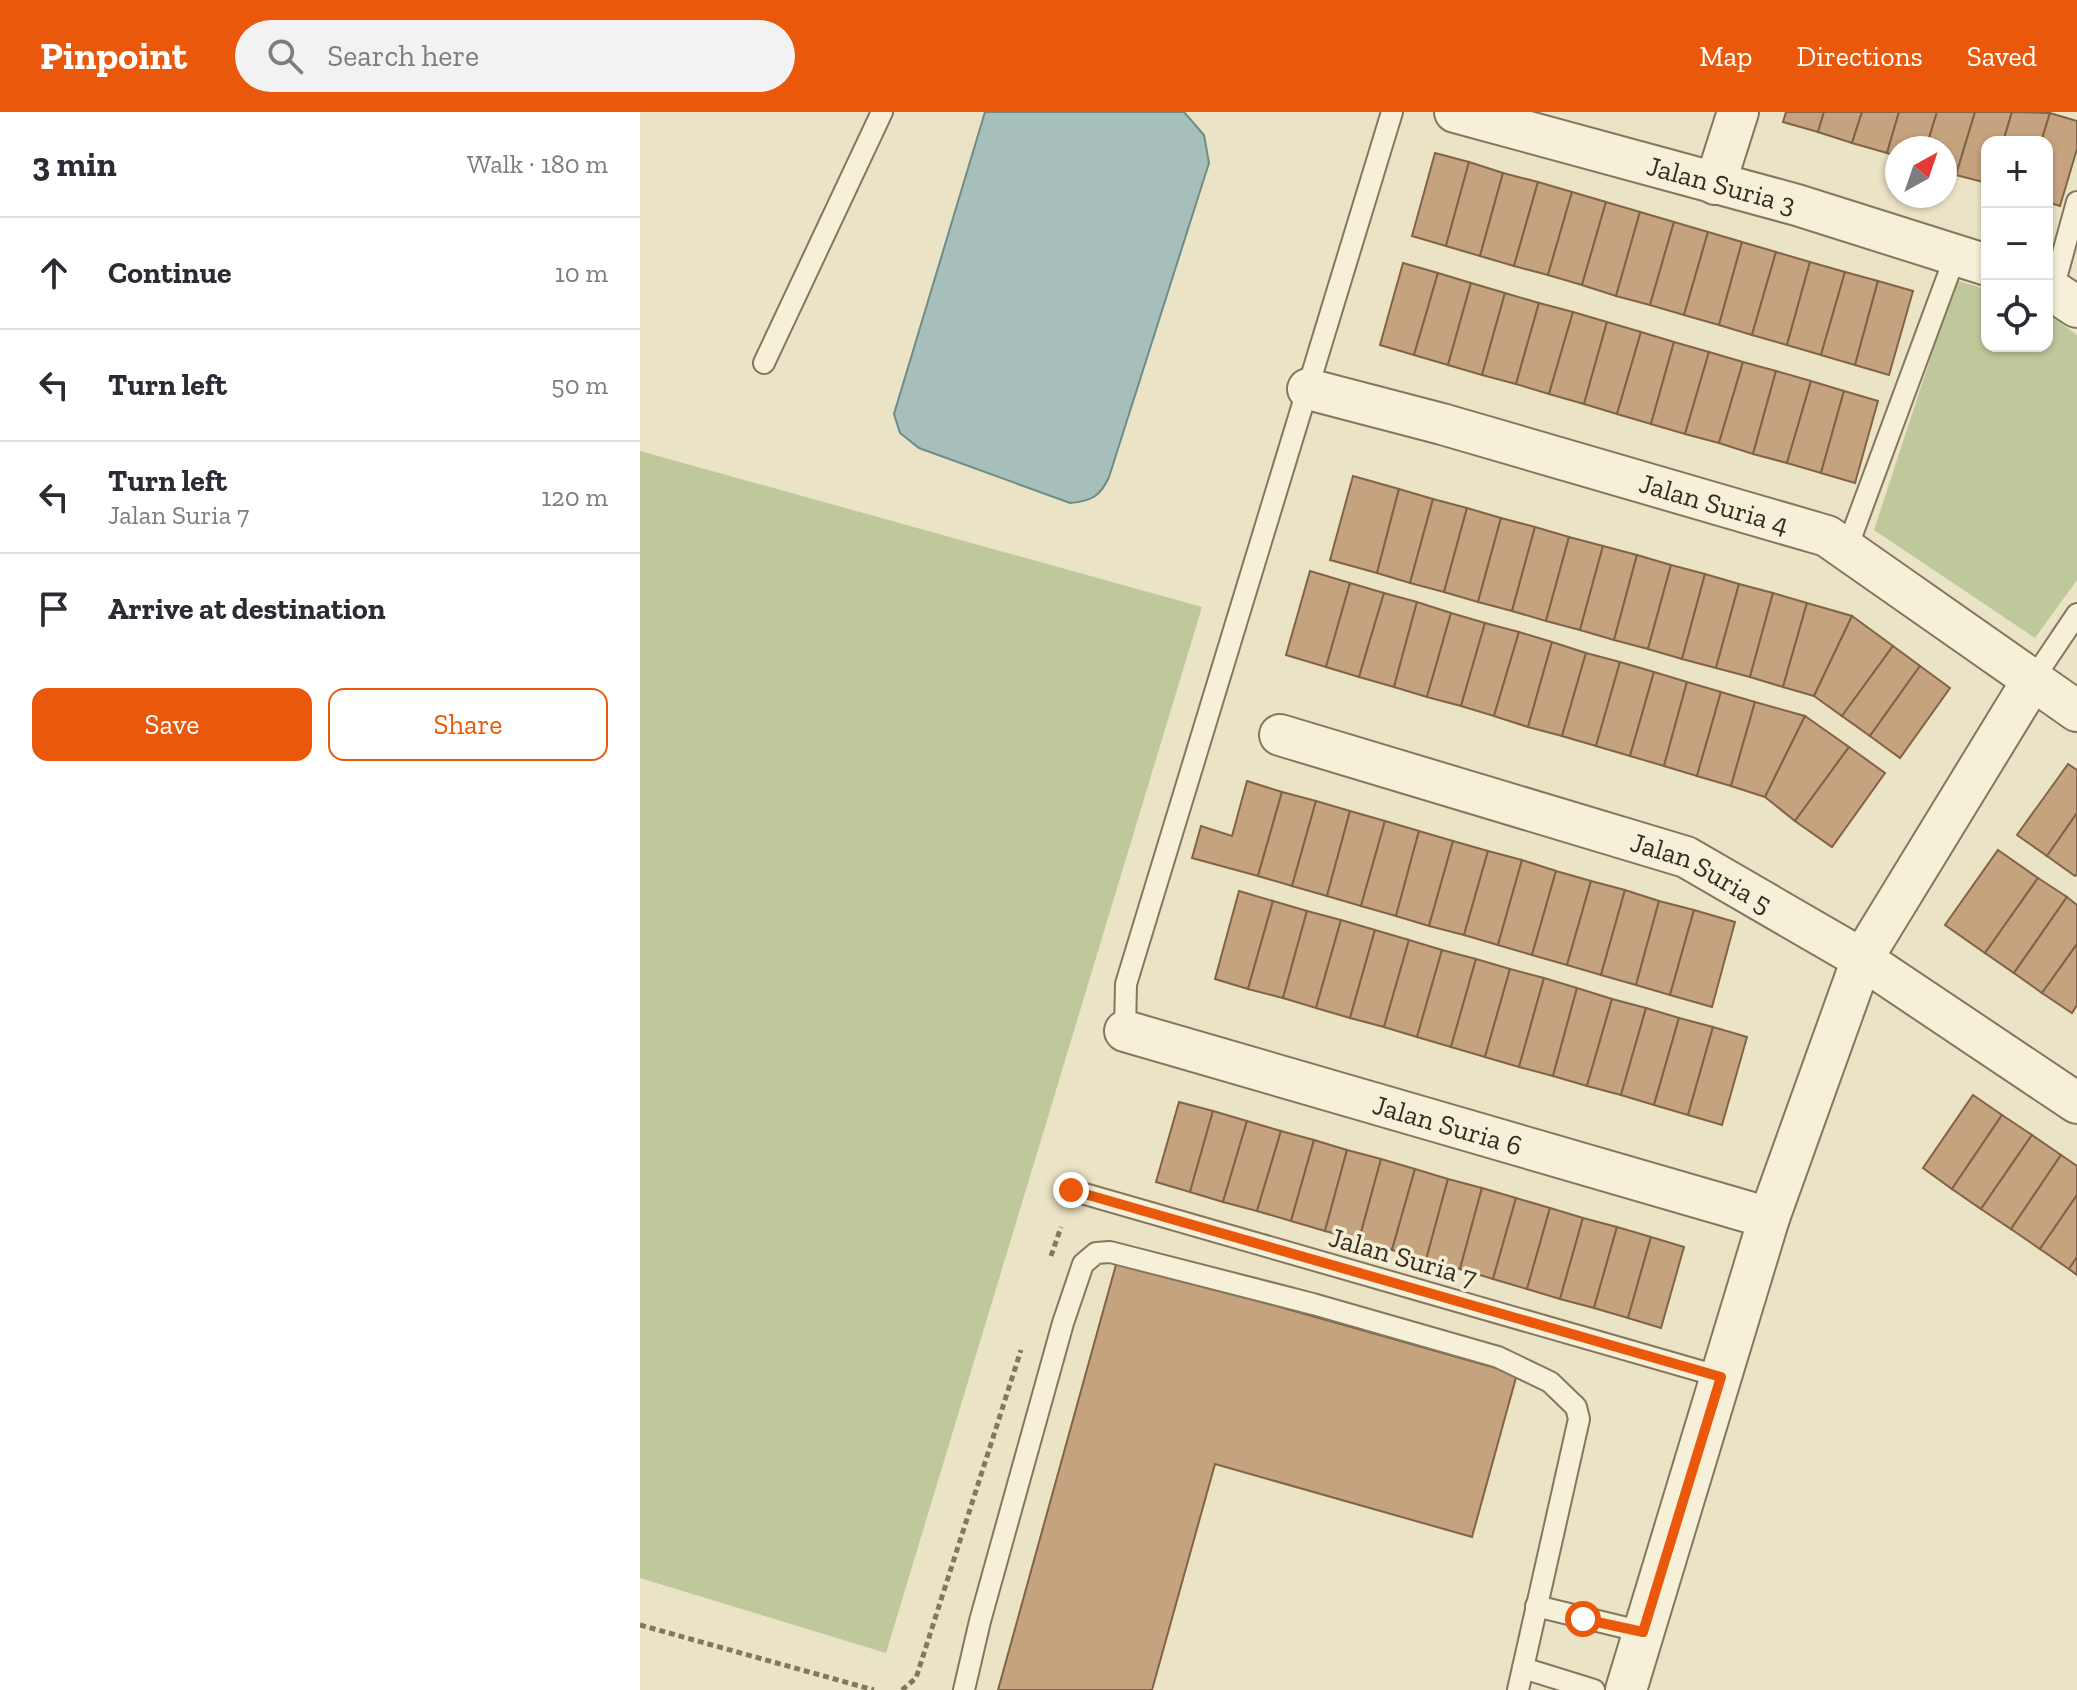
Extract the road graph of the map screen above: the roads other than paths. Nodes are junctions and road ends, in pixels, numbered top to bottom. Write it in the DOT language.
graph roads {
  1 [pos="882,112"];
  2 [pos="1392,112"];
  3 [pos="1455,112"];
  4 [pos="1738,112"];
  5 [pos="1715,184"];
  6 [pos="2077,202"];
  7 [pos="1972,259"];
  8 [pos="2059,294"];
  9 [pos="764,363"];
  10 [pos="1308,389"];
  11 [pos="1847,548"];
  12 [pos="2077,614"];
  13 [pos="2032,681"];
  14 [pos="2077,711"];
  15 [pos="1280,735"];
  16 [pos="1862,959"];
  17 [pos="1125,1031"];
  18 [pos="2077,1103"];
  19 [pos="1071,1190"];
  20 [pos="1769,1218"];
  21 [pos="1721,1377"];
  22 [pos="1536,1606"];
  23 [pos="1643,1632"];
  24 [pos="1523,1668"];
  25 [pos="964,1690"];
  26 [pos="1518,1690"];
  27 [pos="1594,1690"];
  28 [pos="1626,1690"];
  1 -- 9 [label="lane"];
  2 -- 10 [label="lane"];
  3 -- 5 [label="street, Jalan Suria 3"];
  4 -- 5 [label="street"];
  5 -- 7 [label="street, Jalan Suria 3"];
  6 -- 8 [label="lane"];
  7 -- 11 [label="lane"];
  10 -- 11 [label="street, Jalan Suria 4"];
  10 -- 17 [label="lane"];
  11 -- 13 [label="street, Jalan Suria 4"];
  12 -- 13 [label="lane"];
  13 -- 14 [label="street, Jalan Suria 4"];
  13 -- 16 [label="street"];
  15 -- 16 [label="street, Jalan Suria 5"];
  16 -- 18 [label="street, Jalan Suria 5"];
  16 -- 20 [label="street"];
  17 -- 20 [label="street, Jalan Suria 6"];
  19 -- 21 [label="lane, Jalan Suria 7"];
  20 -- 21 [label="street"];
  21 -- 23 [label="street"];
  22 -- 23 [label="lane"];
  22 -- 24 [label="lane"];
  22 -- 25 [label="lane"];
  23 -- 28 [label="street"];
  24 -- 26 [label="lane"];
  24 -- 27 [label="lane"];
}
